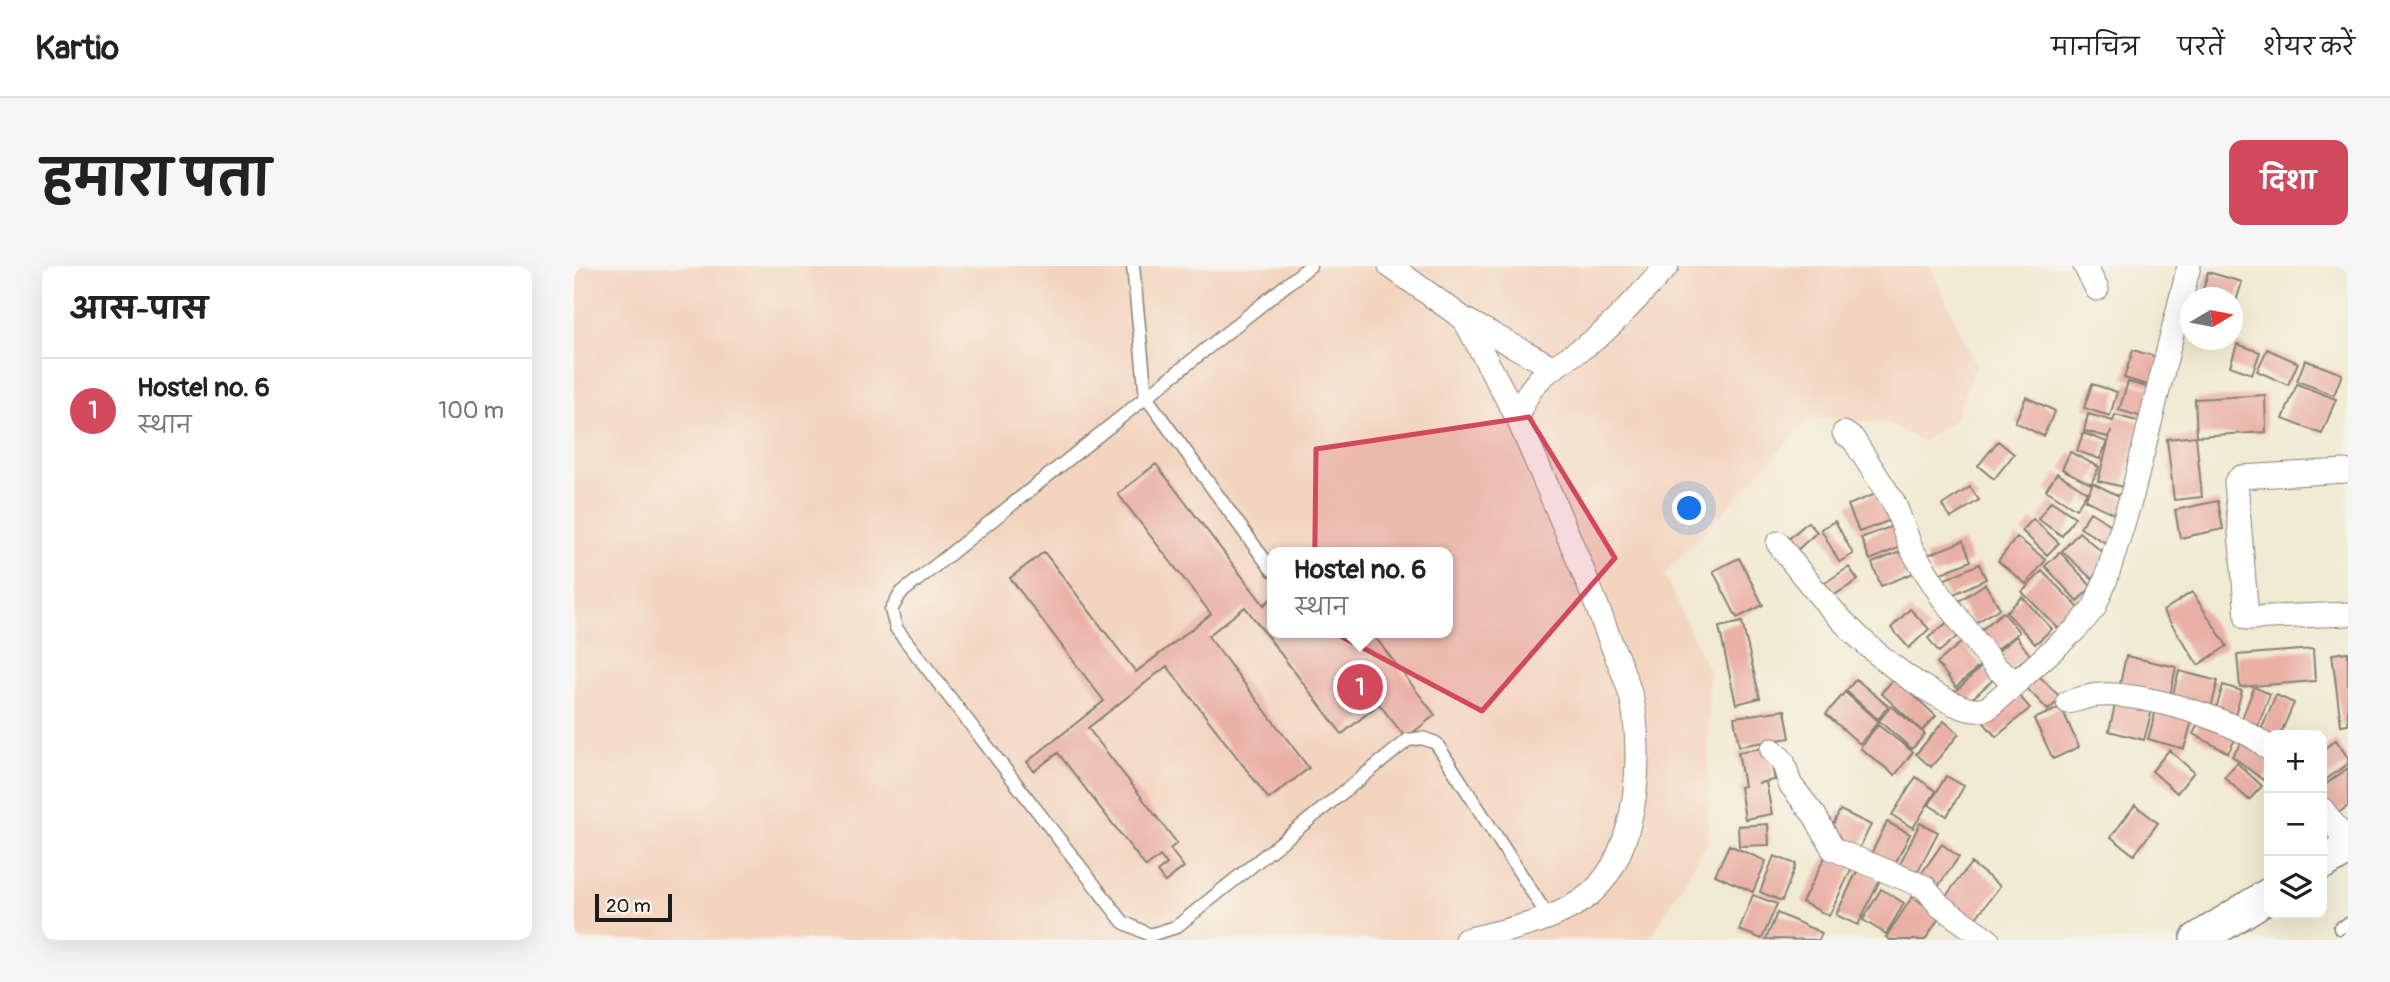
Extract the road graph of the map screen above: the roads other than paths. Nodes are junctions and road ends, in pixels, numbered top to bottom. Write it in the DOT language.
graph roads {
  1 [pos="1133,266"];
  2 [pos="1310,266"];
  3 [pos="1390,266"];
  4 [pos="1667,266"];
  5 [pos="2085,266"];
  6 [pos="2189,266"];
  7 [pos="2097,289"];
  8 [pos="1464,319"];
  9 [pos="1554,368"];
  10 [pos="1146,397"];
  11 [pos="1518,419"];
  12 [pos="1844,433"];
  13 [pos="2347,466"];
  14 [pos="1778,543"];
  15 [pos="1267,563"];
  16 [pos="2348,614"];
  17 [pos="2015,681"];
  18 [pos="2067,702"];
  19 [pos="2264,746"];
  20 [pos="1772,750"];
  21 [pos="2327,816"];
  22 [pos="2348,845"];
  23 [pos="2327,860"];
  24 [pos="2264,898"];
  25 [pos="1549,918"];
  26 [pos="1465,940"];
  27 [pos="1988,940"];
  28 [pos="2197,940"];
  1 -- 10 [label="lane"];
  2 -- 10 [label="lane"];
  3 -- 8 [label="street"];
  4 -- 9 [label="street"];
  5 -- 7 [label="street"];
  6 -- 17 [label="street"];
  8 -- 9 [label="street"];
  8 -- 11 [label="street"];
  9 -- 11 [label="street"];
  10 -- 15 [label="lane"];
  10 -- 25 [label="lane"];
  11 -- 25 [label="street"];
  12 -- 17 [label="street"];
  13 -- 16 [label="street"];
  14 -- 17 [label="street"];
  18 -- 19 [label="street"];
  20 -- 27 [label="street"];
  21 -- 22 [label="street"];
  22 -- 23 [label="main road"];
  24 -- 28 [label="main road"];
  25 -- 26 [label="street"];
}
